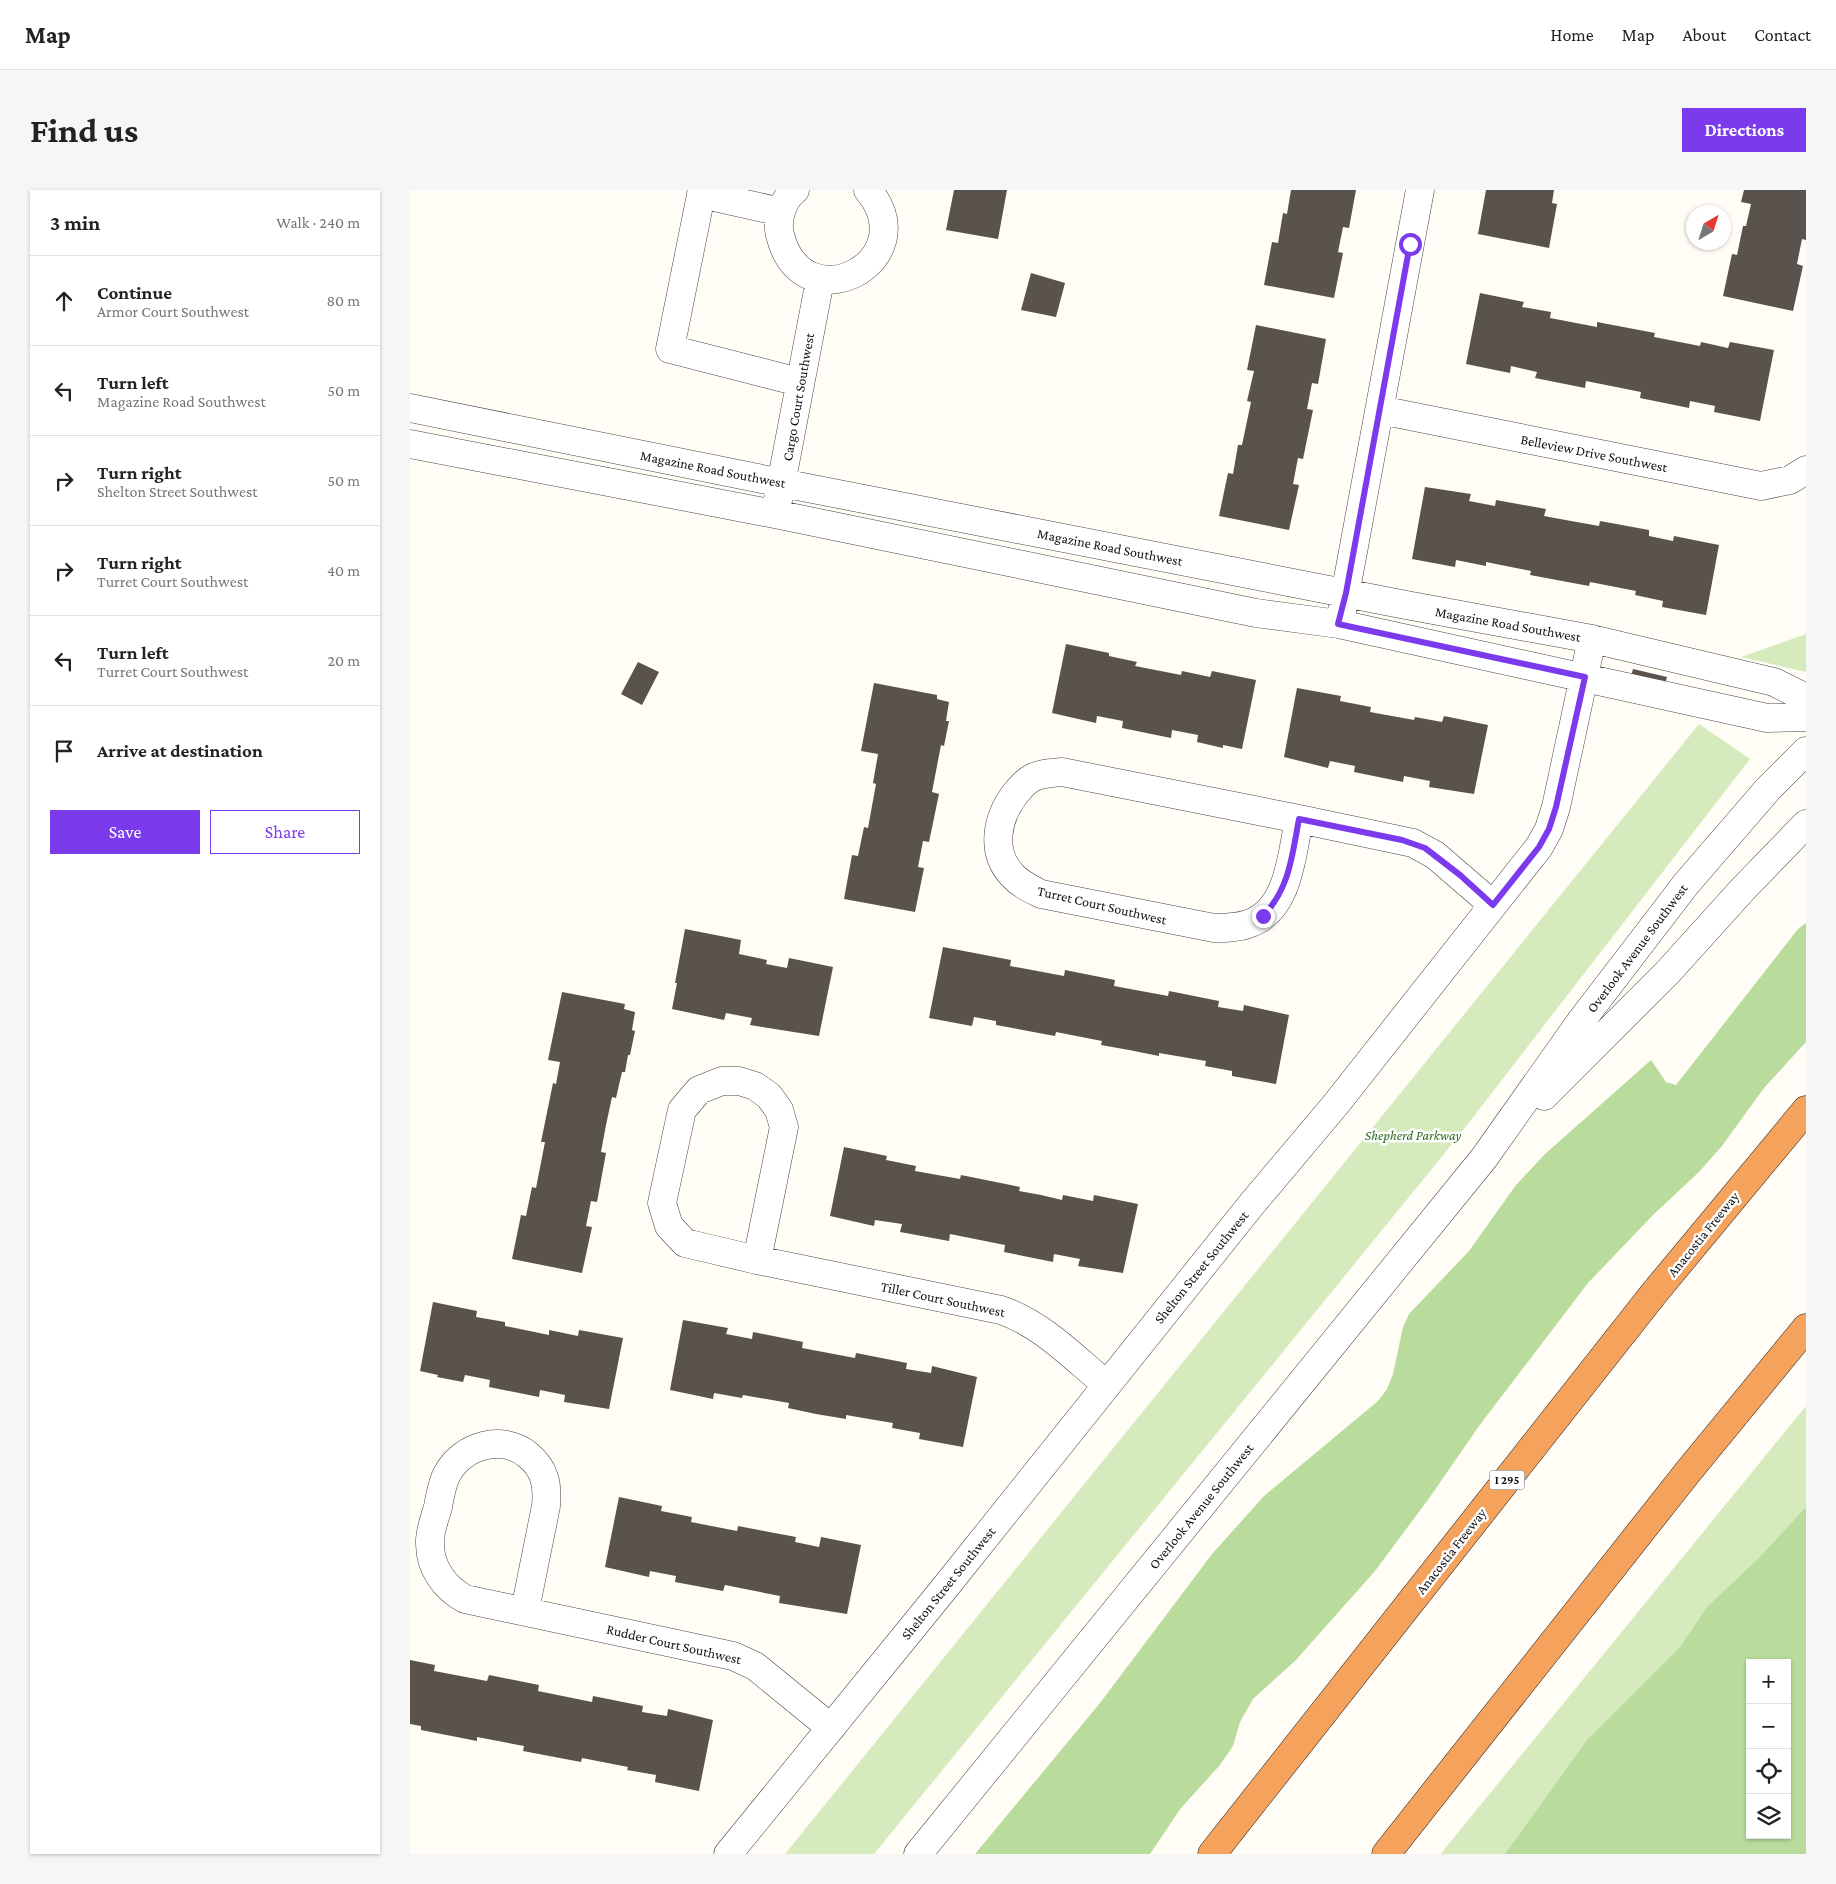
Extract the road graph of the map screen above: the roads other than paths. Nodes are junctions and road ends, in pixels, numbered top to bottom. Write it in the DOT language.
graph roads {
  1 [pos="868,190"];
  2 [pos="1420,190"];
  3 [pos="701,192"];
  4 [pos="788,201"];
  5 [pos="820,280"];
  6 [pos="800,382"];
  7 [pos="410,408"];
  8 [pos="1380,410"];
  9 [pos="410,444"];
  10 [pos="1806,470"];
  11 [pos="782,483"];
  12 [pos="775,514"];
  13 [pos="1346,593"];
  14 [pos="1338,624"];
  15 [pos="1592,639"];
  16 [pos="1585,677"];
  17 [pos="1806,698"];
  18 [pos="1806,717"];
  19 [pos="1806,751"];
  20 [pos="1299,819"];
  21 [pos="1806,824"];
  22 [pos="1493,905"];
  23 [pos="1806,1110"];
  24 [pos="1484,1158"];
  25 [pos="757,1260"];
  26 [pos="1806,1328"];
  27 [pos="1106,1385"];
  28 [pos="525,1610"];
  29 [pos="831,1728"];
  30 [pos="728,1854"];
  31 [pos="918,1854"];
  32 [pos="1212,1854"];
  33 [pos="1386,1854"];
  1 -- 5 [label="street"];
  2 -- 8 [label="street"];
  3 -- 4 [label="street"];
  3 -- 6 [label="street"];
  4 -- 5 [label="street"];
  5 -- 6 [label="street, Cargo Court Southwest"];
  6 -- 11 [label="street, Cargo Court Southwest"];
  7 -- 11 [label="street, Magazine Road Southwest"];
  8 -- 10 [label="street, Belleview Drive Southwest"];
  8 -- 13 [label="street"];
  9 -- 12 [label="street"];
  11 -- 12 [label="street, Cargo Court Southwest"];
  11 -- 13 [label="street, Magazine Road Southwest"];
  12 -- 14 [label="street"];
  13 -- 14 [label="street"];
  13 -- 15 [label="street, Magazine Road Southwest"];
  14 -- 16 [label="street"];
  15 -- 16 [label="street, Shelton Street Southwest"];
  15 -- 17 [label="street, Magazine Road Southwest"];
  16 -- 18 [label="street"];
  16 -- 22 [label="street, Shelton Street Southwest"];
  19 -- 24 [label="street, Overlook Avenue Southwest"];
  20 -- 20 [label="street, Turret Court Southwest"];
  20 -- 22 [label="street, Turret Court Southwest"];
  21 -- 24 [label="street, Overlook Avenue Southwest"];
  22 -- 27 [label="street, Shelton Street Southwest"];
  23 -- 32 [label="highway, Anacostia Freeway / I 295"];
  24 -- 31 [label="street, Overlook Avenue Southwest"];
  25 -- 25 [label="street, Tiller Court Southwest"];
  25 -- 27 [label="street, Tiller Court Southwest"];
  26 -- 33 [label="highway"];
  27 -- 29 [label="street, Shelton Street Southwest"];
  28 -- 28 [label="street"];
  28 -- 29 [label="street, Rudder Court Southwest"];
  29 -- 30 [label="street, Shelton Street Southwest"];
}
